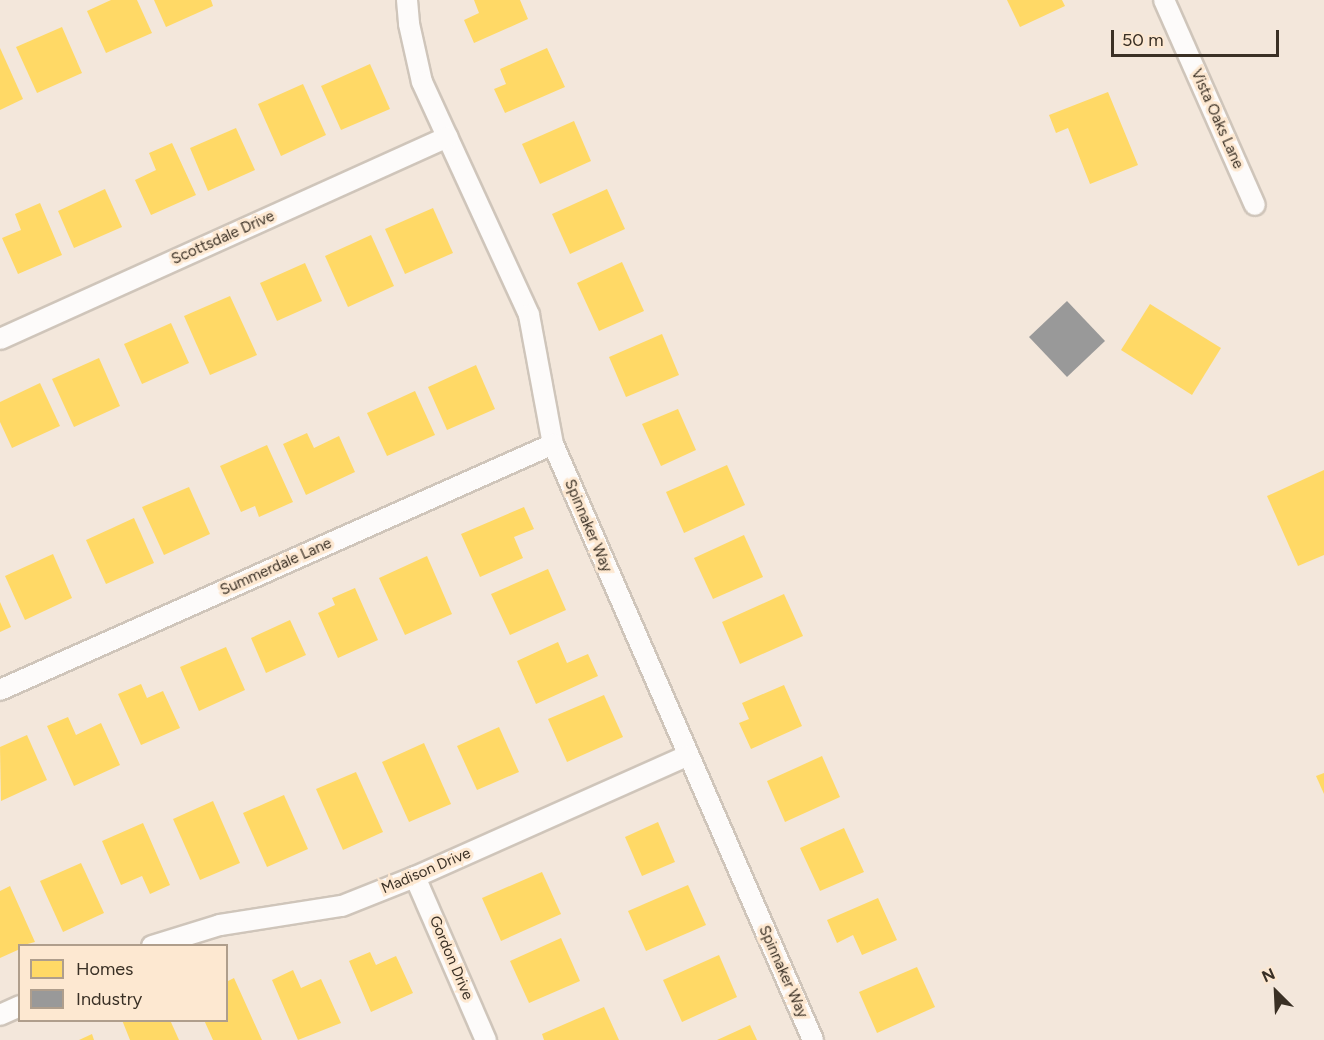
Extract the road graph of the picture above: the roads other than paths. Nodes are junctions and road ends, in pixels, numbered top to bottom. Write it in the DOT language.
graph roads {
  1 [pos="407,0"];
  2 [pos="1164,0"];
  3 [pos="447,137"];
  4 [pos="1255,205"];
  5 [pos="0,339"];
  6 [pos="553,444"];
  7 [pos="0,690"];
  8 [pos="687,756"];
  9 [pos="415,876"];
  10 [pos="156,944"];
  11 [pos="18,1007"];
  12 [pos="0,1015"];
  13 [pos="486,1040"];
  14 [pos="813,1040"];
  1 -- 3 [label="street, Spinnaker Way"];
  2 -- 4 [label="street, Vista Oaks Lane"];
  3 -- 5 [label="street, Scottsdale Drive"];
  3 -- 6 [label="street, Spinnaker Way"];
  6 -- 7 [label="street, Summerdale Lane"];
  6 -- 8 [label="street, Spinnaker Way"];
  8 -- 9 [label="street, Madison Drive"];
  8 -- 14 [label="street, Spinnaker Way"];
  9 -- 10 [label="street, Madison Drive"];
  9 -- 13 [label="street, Gordon Drive"];
  11 -- 12 [label="street"];
}
